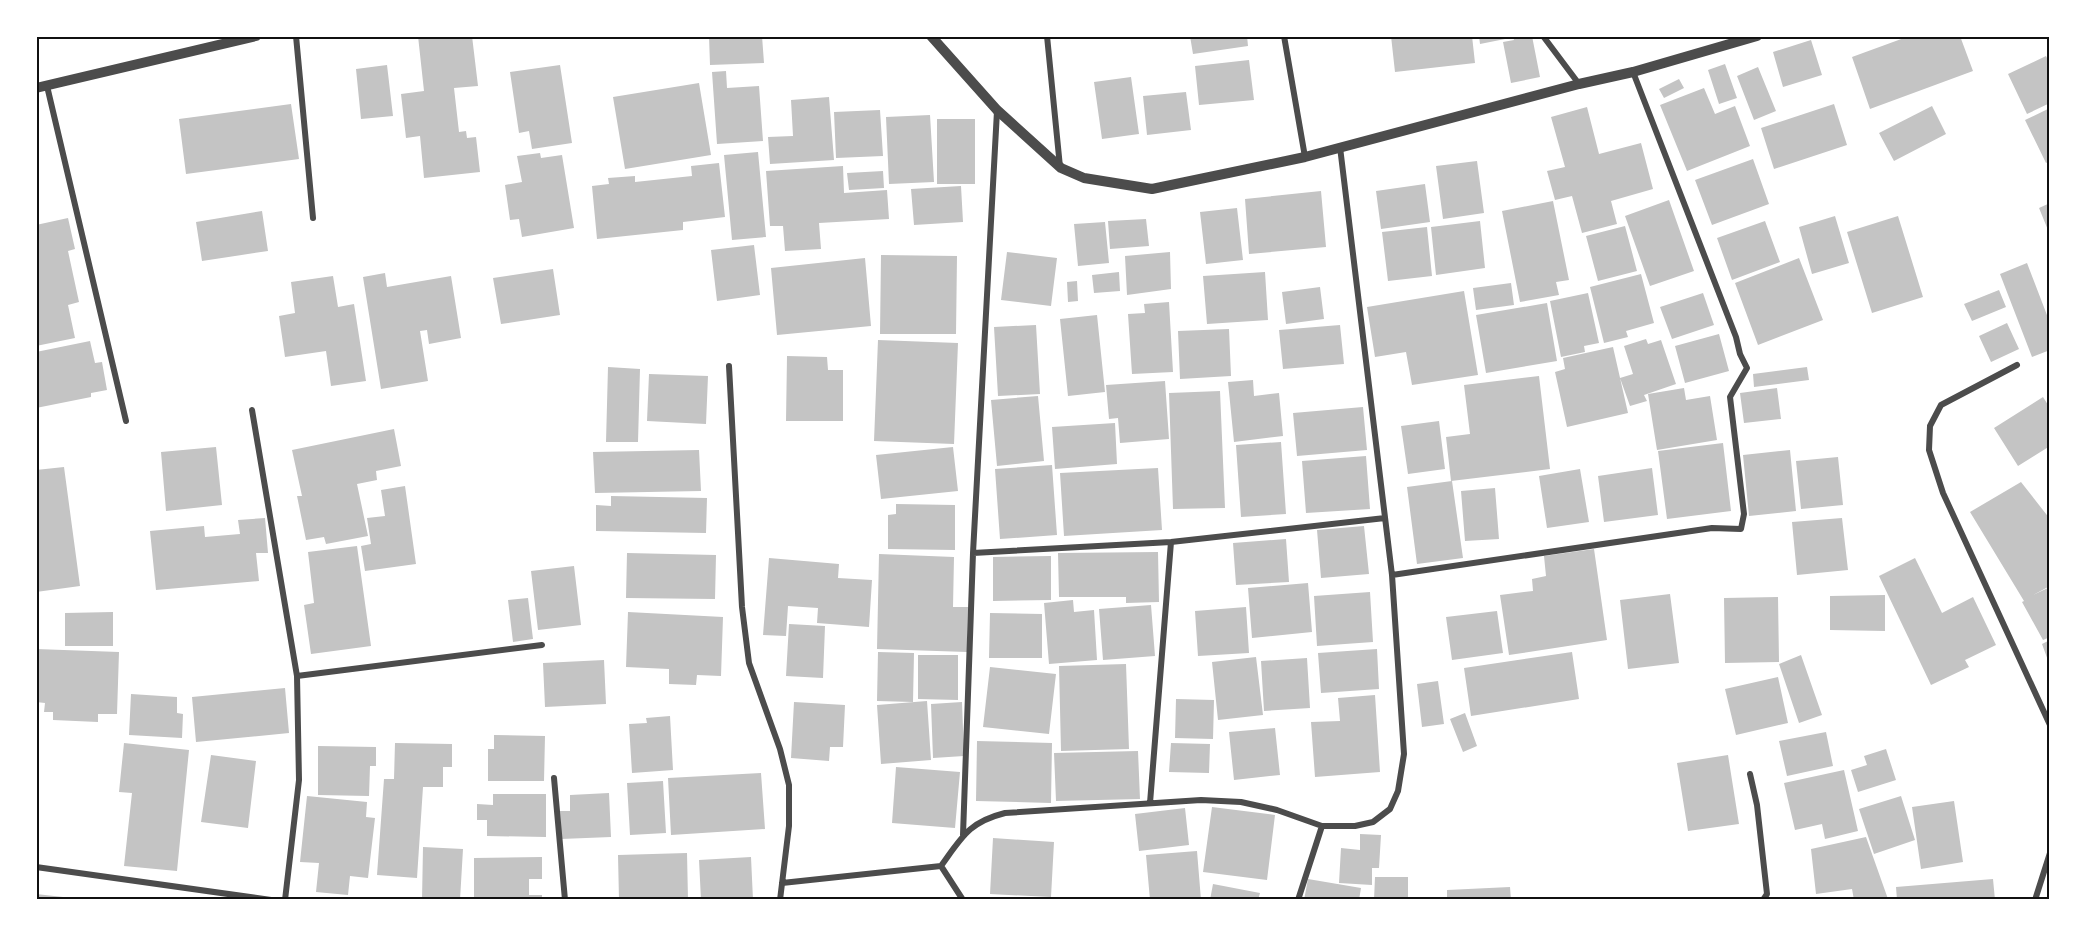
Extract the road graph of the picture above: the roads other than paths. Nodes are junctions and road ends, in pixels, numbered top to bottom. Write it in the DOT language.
graph roads {
  1 [pos="256,36"];
  2 [pos="296,36"];
  3 [pos="930,36"];
  4 [pos="1047,36"];
  5 [pos="1284,36"];
  6 [pos="1543,36"];
  7 [pos="1757,36"];
  8 [pos="1633,72"];
  9 [pos="1579,84"];
  10 [pos="41,87"];
  11 [pos="997,110"];
  12 [pos="1340,147"];
  13 [pos="1305,157"];
  14 [pos="1061,168"];
  15 [pos="313,218"];
  16 [pos="2017,365"];
  17 [pos="729,366"];
  18 [pos="252,410"];
  19 [pos="126,421"];
  20 [pos="1385,518"];
  21 [pos="1171,542"];
  22 [pos="973,553"];
  23 [pos="1392,575"];
  24 [pos="542,645"];
  25 [pos="297,675"];
  26 [pos="2050,725"];
  27 [pos="1750,774"];
  28 [pos="554,778"];
  29 [pos="1150,802"];
  30 [pos="1322,826"];
  31 [pos="963,835"];
  32 [pos="2050,853"];
  33 [pos="941,866"];
  34 [pos="36,867"];
  35 [pos="782,883"];
  36 [pos="271,900"];
  37 [pos="285,900"];
  38 [pos="565,900"];
  39 [pos="780,900"];
  40 [pos="963,900"];
  41 [pos="1298,900"];
  42 [pos="1763,900"];
  43 [pos="2035,900"];
  1 -- 10 [label="street"];
  2 -- 15 [label="street"];
  3 -- 11 [label="street"];
  4 -- 14 [label="street"];
  5 -- 13 [label="street"];
  6 -- 9 [label="street"];
  7 -- 8 [label="street"];
  8 -- 9 [label="street"];
  8 -- 23 [label="street"];
  9 -- 12 [label="street"];
  10 -- 19 [label="street"];
  11 -- 14 [label="street"];
  11 -- 22 [label="street"];
  12 -- 13 [label="street"];
  12 -- 20 [label="street"];
  13 -- 14 [label="street"];
  16 -- 26 [label="street"];
  17 -- 35 [label="street"];
  18 -- 25 [label="street"];
  20 -- 21 [label="street"];
  20 -- 23 [label="street"];
  21 -- 22 [label="street"];
  21 -- 29 [label="street"];
  22 -- 31 [label="street"];
  23 -- 30 [label="street"];
  24 -- 25 [label="street"];
  25 -- 37 [label="street"];
  27 -- 42 [label="street"];
  28 -- 38 [label="street"];
  29 -- 30 [label="street"];
  29 -- 31 [label="street"];
  30 -- 41 [label="street"];
  31 -- 33 [label="street"];
  32 -- 43 [label="street"];
  33 -- 35 [label="street"];
  33 -- 40 [label="street"];
  34 -- 36 [label="street"];
  35 -- 39 [label="street"];
}
